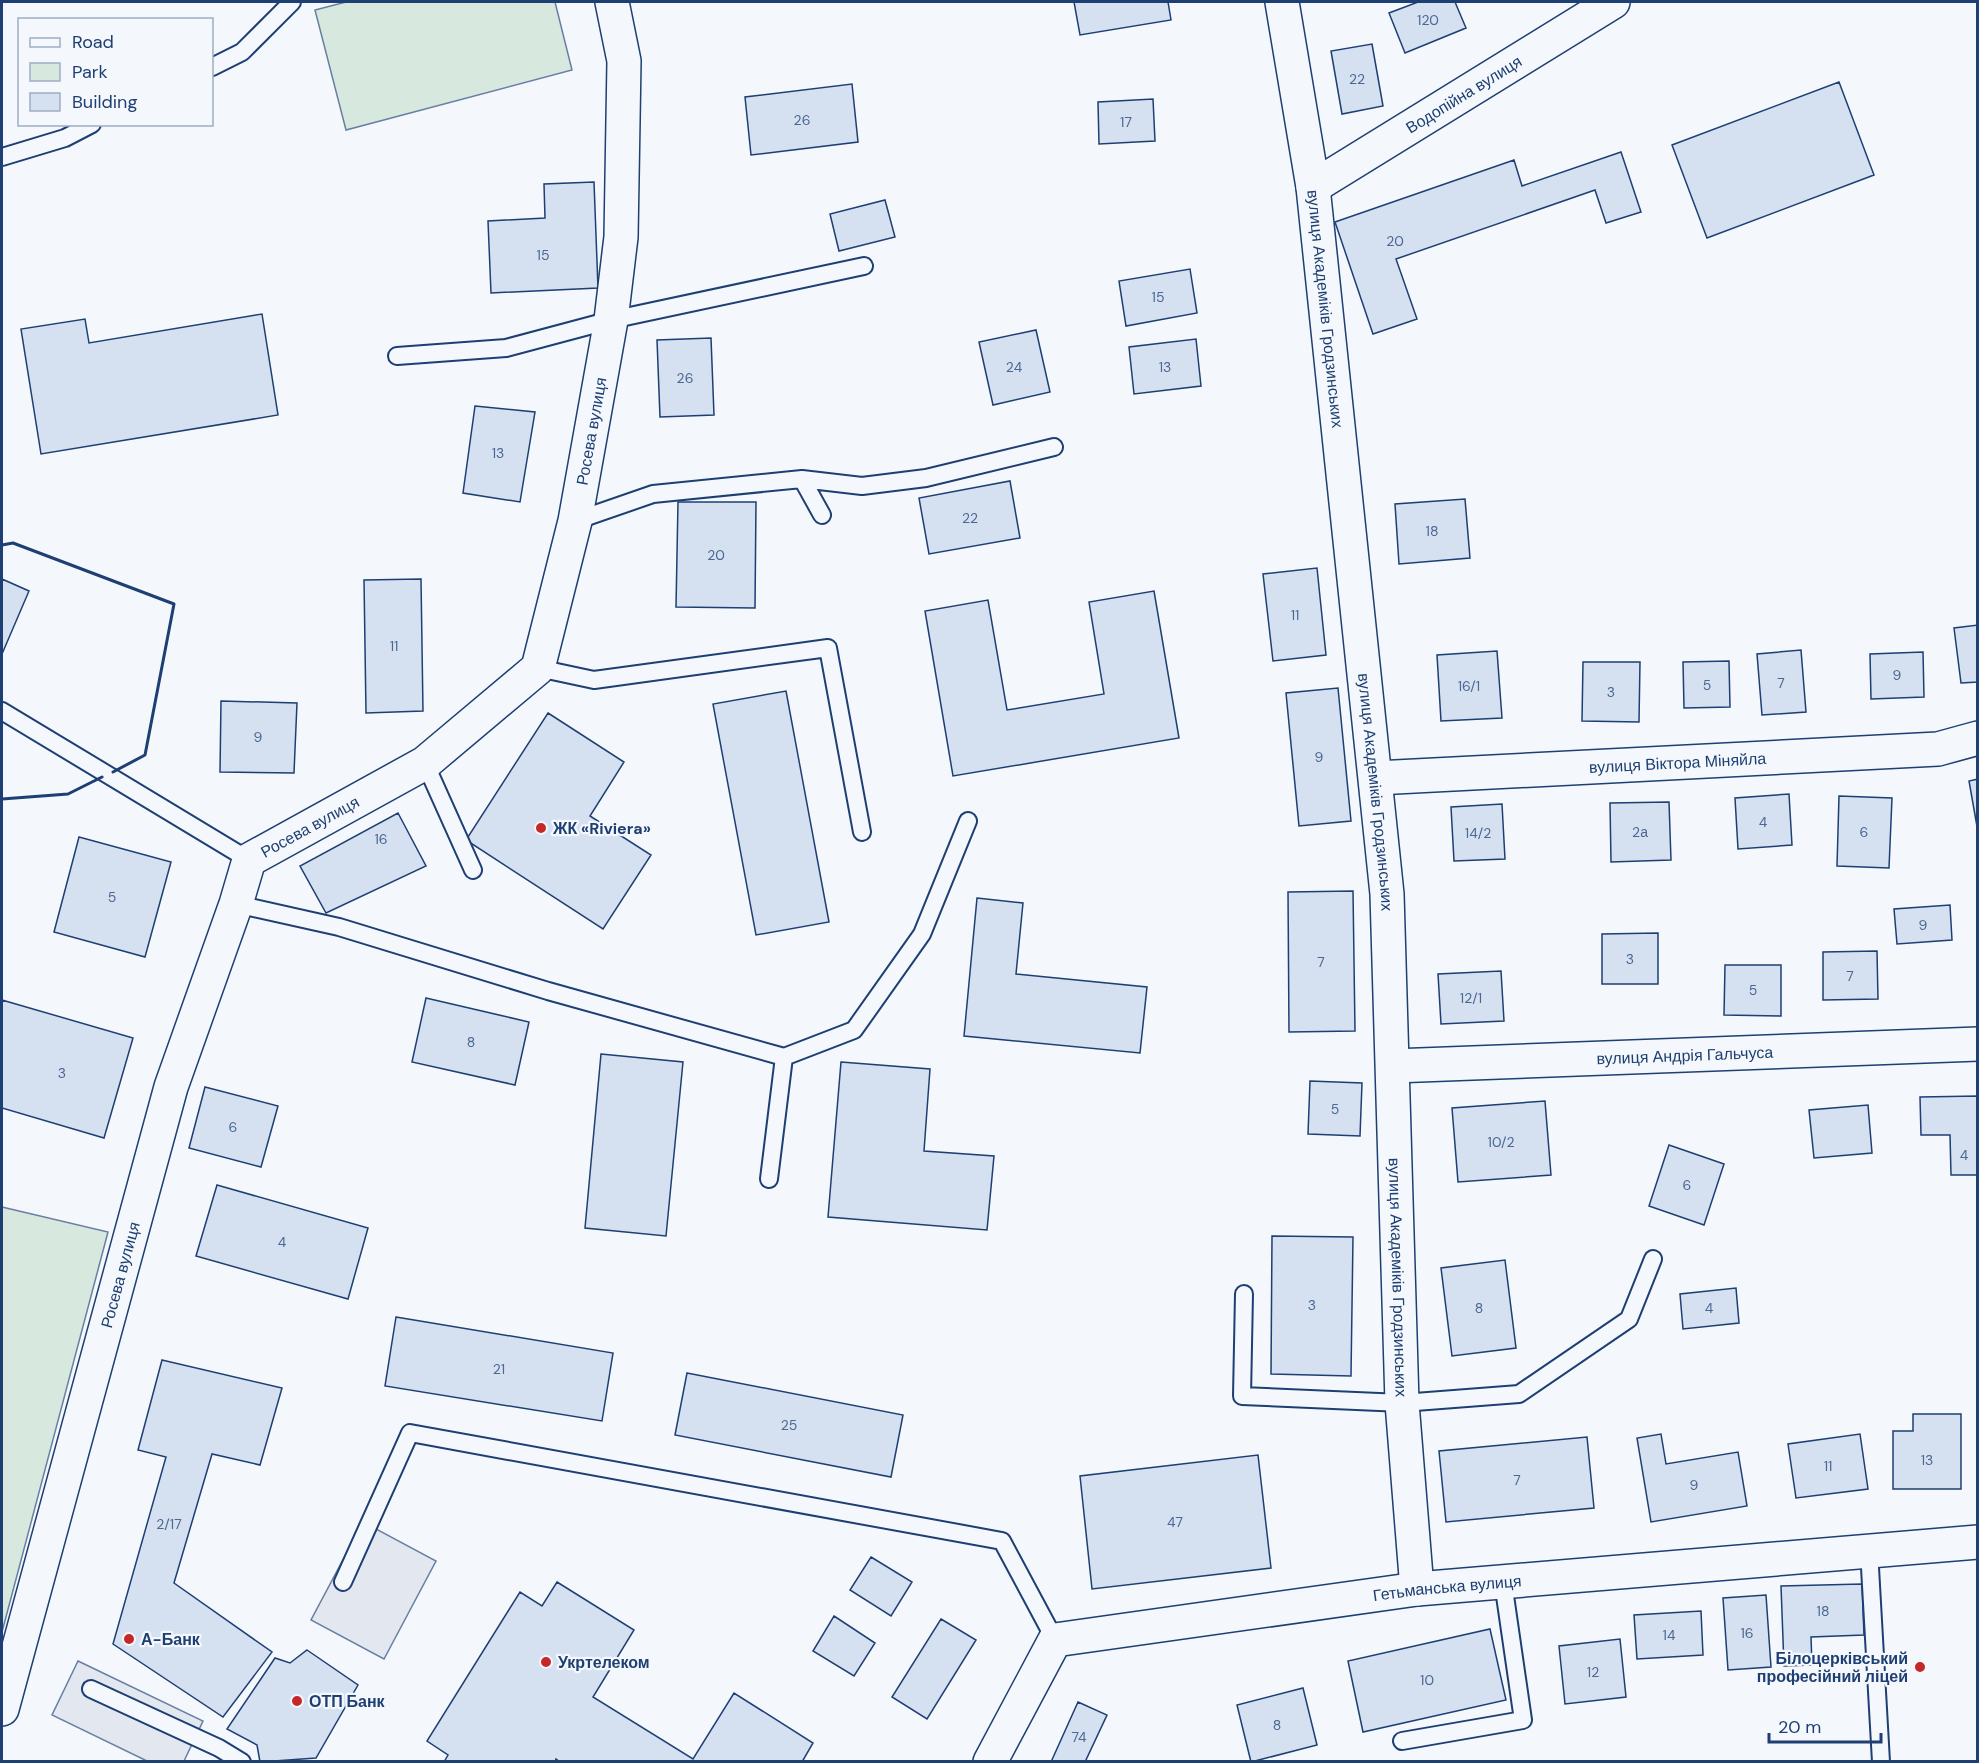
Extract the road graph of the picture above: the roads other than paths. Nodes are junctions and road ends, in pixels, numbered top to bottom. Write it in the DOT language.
graph roads {
  1 [pos="292,2"];
  2 [pos="612,2"];
  3 [pos="1282,2"];
  4 [pos="1613,2"];
  5 [pos="213,66"];
  6 [pos="88,126"];
  7 [pos="2,158"];
  8 [pos="1313,188"];
  9 [pos="864,266"];
  10 [pos="611,320"];
  11 [pos="397,356"];
  12 [pos="1054,447"];
  13 [pos="802,479"];
  14 [pos="822,515"];
  15 [pos="575,521"];
  16 [pos="538,668"];
  17 [pos="2,711"];
  18 [pos="1977,738"];
  19 [pos="425,764"];
  20 [pos="1376,778"];
  21 [pos="968,821"];
  22 [pos="862,832"];
  23 [pos="249,860"];
  24 [pos="473,870"];
  25 [pos="236,904"];
  26 [pos="1977,1044"];
  27 [pos="784,1057"];
  28 [pos="1393,1066"];
  29 [pos="769,1179"];
  30 [pos="1653,1259"];
  31 [pos="1244,1294"];
  32 [pos="1402,1403"];
  33 [pos="1977,1542"];
  34 [pos="1869,1550"];
  35 [pos="343,1582"];
  36 [pos="1503,1582"];
  37 [pos="1417,1589"];
  38 [pos="1055,1640"];
  39 [pos="92,1689"];
  40 [pos="2,1709"];
  41 [pos="1402,1741"];
  42 [pos="242,1761"];
  43 [pos="990,1761"];
  44 [pos="1881,1761"];
  1 -- 5 [label="lane"];
  2 -- 10 [label="street, Росева вулиця"];
  3 -- 8 [label="street, вулиця Академіків Гродзинських"];
  4 -- 8 [label="street, Водопійна вулиця"];
  6 -- 7 [label="lane"];
  8 -- 20 [label="street, вулиця Академіків Гродзинських"];
  9 -- 10 [label="lane"];
  10 -- 11 [label="lane"];
  10 -- 15 [label="street, Росева вулиця"];
  12 -- 13 [label="lane"];
  13 -- 14 [label="lane"];
  13 -- 15 [label="lane"];
  15 -- 16 [label="street, Росева вулиця"];
  16 -- 19 [label="street, Росева вулиця"];
  16 -- 22 [label="lane"];
  17 -- 23 [label="lane"];
  18 -- 20 [label="street, вулиця Віктора Міняйла"];
  19 -- 23 [label="street, Росева вулиця"];
  19 -- 24 [label="lane"];
  20 -- 28 [label="street, вулиця Академіків Гродзинських"];
  21 -- 27 [label="lane"];
  23 -- 25 [label="street, Росева вулиця"];
  25 -- 27 [label="lane"];
  25 -- 40 [label="street, Росева вулиця"];
  26 -- 28 [label="street, вулиця Андрія Гальчуса"];
  27 -- 29 [label="lane"];
  28 -- 32 [label="street, вулиця Академіків Гродзинських"];
  30 -- 32 [label="lane"];
  31 -- 32 [label="lane"];
  32 -- 37 [label="street, вулиця Академіків Гродзинських"];
  33 -- 34 [label="street, Гетьманська вулиця"];
  34 -- 36 [label="street, Гетьманська вулиця"];
  34 -- 44 [label="lane"];
  35 -- 38 [label="lane"];
  36 -- 37 [label="street, Гетьманська вулиця"];
  36 -- 41 [label="lane"];
  37 -- 38 [label="street, Гетьманська вулиця"];
  38 -- 43 [label="street"];
  39 -- 42 [label="lane"];
}
